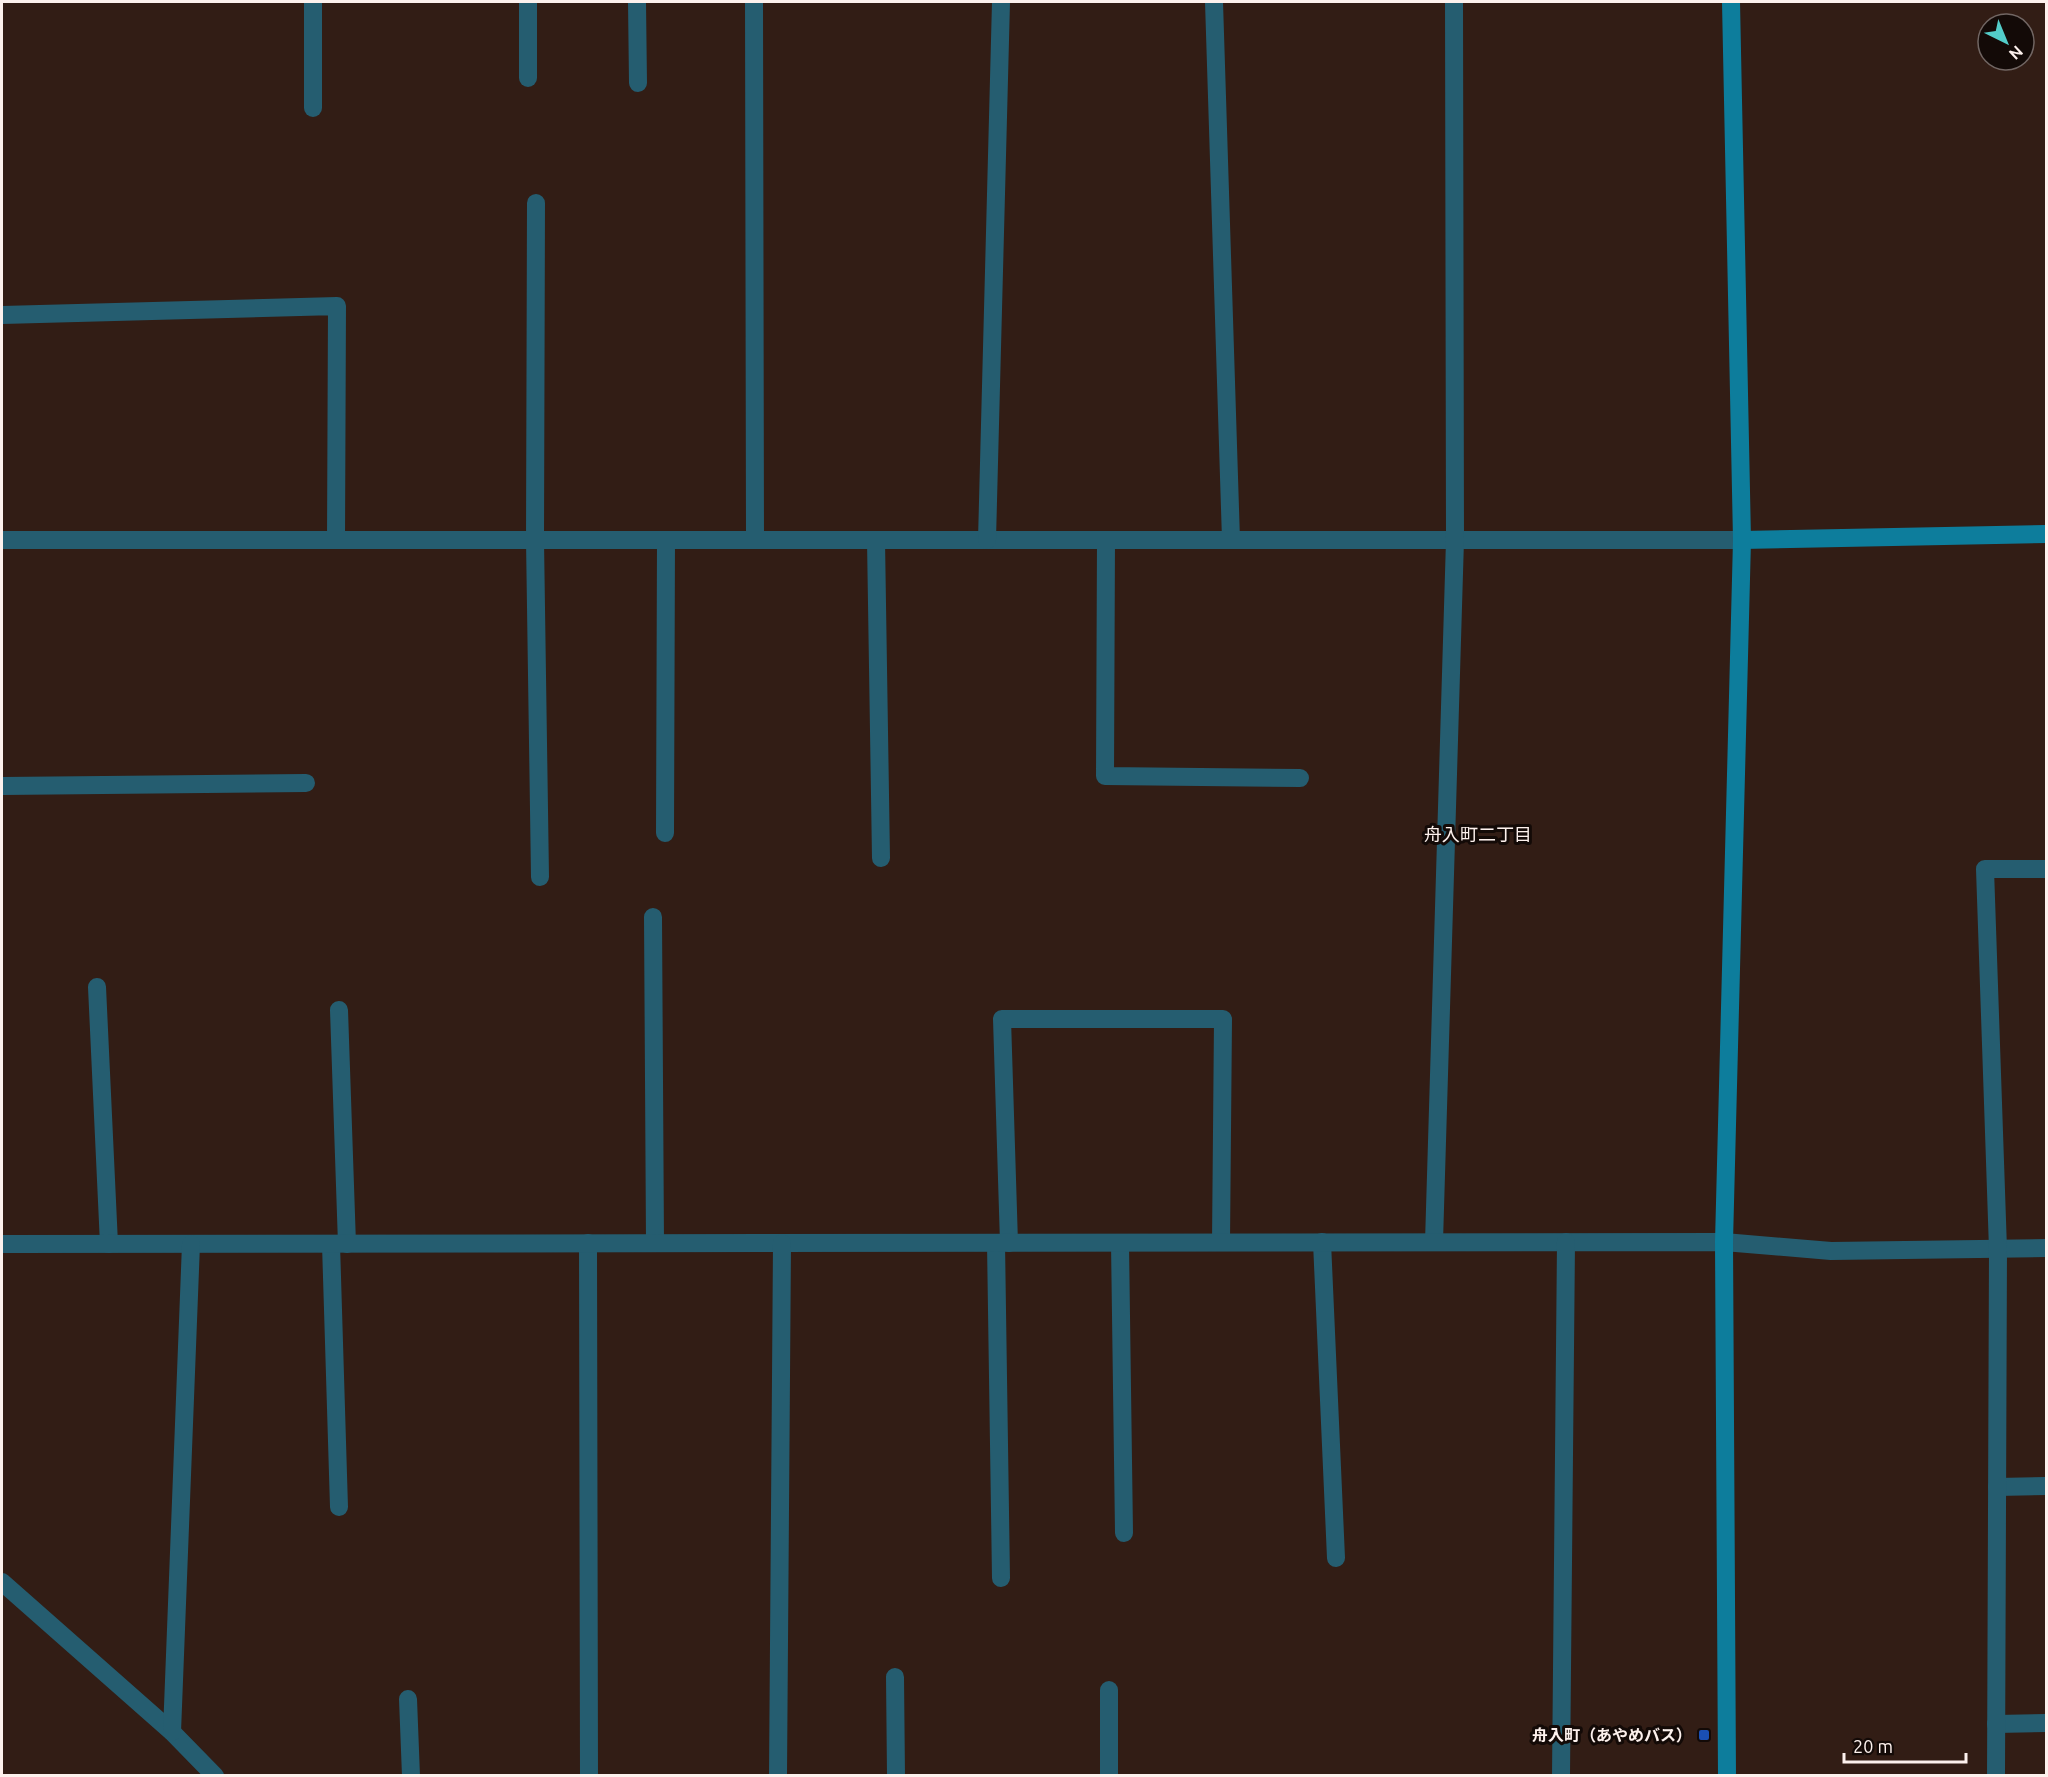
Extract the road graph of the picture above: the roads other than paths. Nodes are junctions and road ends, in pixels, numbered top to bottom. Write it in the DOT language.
graph roads {
  1 [pos="313,2"];
  2 [pos="528,2"];
  3 [pos="637,2"];
  4 [pos="754,2"];
  5 [pos="1001,2"];
  6 [pos="1214,2"];
  7 [pos="1454,2"];
  8 [pos="1731,2"];
  9 [pos="528,78"];
  10 [pos="638,83"];
  11 [pos="313,108"];
  12 [pos="536,203"];
  13 [pos="2,315"];
  14 [pos="2046,534"];
  15 [pos="2,540"];
  16 [pos="336,540"];
  17 [pos="535,540"];
  18 [pos="666,540"];
  19 [pos="755,540"];
  20 [pos="876,540"];
  21 [pos="987,540"];
  22 [pos="1106,540"];
  23 [pos="1231,540"];
  24 [pos="1455,540"];
  25 [pos="1742,540"];
  26 [pos="1300,778"];
  27 [pos="306,783"];
  28 [pos="2,786"];
  29 [pos="665,833"];
  30 [pos="881,858"];
  31 [pos="2046,869"];
  32 [pos="540,877"];
  33 [pos="654,917"];
  34 [pos="97,987"];
  35 [pos="339,1010"];
  36 [pos="1221,1242"];
  37 [pos="1322,1242"];
  38 [pos="1434,1242"];
  39 [pos="1566,1242"];
  40 [pos="1724,1242"];
  41 [pos="655,1243"];
  42 [pos="782,1243"];
  43 [pos="1002,1243"];
  44 [pos="1120,1243"];
  45 [pos="2,1244"];
  46 [pos="109,1244"];
  47 [pos="191,1244"];
  48 [pos="339,1244"];
  49 [pos="588,1244"];
  50 [pos="2046,1248"];
  51 [pos="1998,1249"];
  52 [pos="2046,1486"];
  53 [pos="1997,1487"];
  54 [pos="339,1507"];
  55 [pos="1124,1533"];
  56 [pos="1336,1558"];
  57 [pos="1000,1578"];
  58 [pos="2,1582"];
  59 [pos="895,1677"];
  60 [pos="1109,1690"];
  61 [pos="408,1699"];
  62 [pos="2046,1723"];
  63 [pos="1996,1724"];
  64 [pos="172,1732"];
  65 [pos="215,1776"];
  66 [pos="411,1776"];
  67 [pos="589,1776"];
  68 [pos="778,1776"];
  69 [pos="896,1776"];
  70 [pos="1109,1776"];
  71 [pos="1561,1776"];
  72 [pos="1727,1776"];
  73 [pos="1996,1776"];
  1 -- 11 [label="street"];
  2 -- 9 [label="street"];
  3 -- 10 [label="street"];
  4 -- 19 [label="street"];
  5 -- 21 [label="street"];
  6 -- 23 [label="street"];
  7 -- 24 [label="street"];
  8 -- 25 [label="street"];
  12 -- 17 [label="street"];
  13 -- 16 [label="street"];
  14 -- 25 [label="street"];
  15 -- 16 [label="street"];
  16 -- 17 [label="street"];
  17 -- 18 [label="street"];
  17 -- 32 [label="street"];
  18 -- 19 [label="street"];
  18 -- 29 [label="street"];
  19 -- 20 [label="street"];
  20 -- 21 [label="street"];
  20 -- 30 [label="street"];
  21 -- 22 [label="street"];
  22 -- 23 [label="street"];
  22 -- 26 [label="street"];
  23 -- 24 [label="street"];
  24 -- 25 [label="street"];
  24 -- 38 [label="street"];
  25 -- 40 [label="street"];
  27 -- 28 [label="street"];
  31 -- 51 [label="street"];
  33 -- 41 [label="street"];
  34 -- 46 [label="street"];
  35 -- 48 [label="street"];
  36 -- 37 [label="street"];
  36 -- 43 [label="street"];
  36 -- 44 [label="street"];
  37 -- 38 [label="street"];
  37 -- 56 [label="street"];
  38 -- 39 [label="street"];
  39 -- 40 [label="street"];
  39 -- 71 [label="street"];
  40 -- 51 [label="street"];
  40 -- 72 [label="street"];
  41 -- 42 [label="street"];
  41 -- 49 [label="street"];
  42 -- 43 [label="street"];
  42 -- 68 [label="street"];
  43 -- 44 [label="street"];
  43 -- 57 [label="street"];
  44 -- 55 [label="street"];
  45 -- 46 [label="street"];
  46 -- 47 [label="street"];
  47 -- 48 [label="street"];
  47 -- 64 [label="street"];
  48 -- 49 [label="street"];
  48 -- 54 [label="street"];
  49 -- 67 [label="street"];
  50 -- 51 [label="street"];
  51 -- 53 [label="street"];
  52 -- 53 [label="street"];
  53 -- 63 [label="street"];
  58 -- 64 [label="street"];
  59 -- 69 [label="street"];
  60 -- 70 [label="street"];
  61 -- 66 [label="street"];
  62 -- 63 [label="street"];
  63 -- 73 [label="street"];
  64 -- 65 [label="street"];
}
